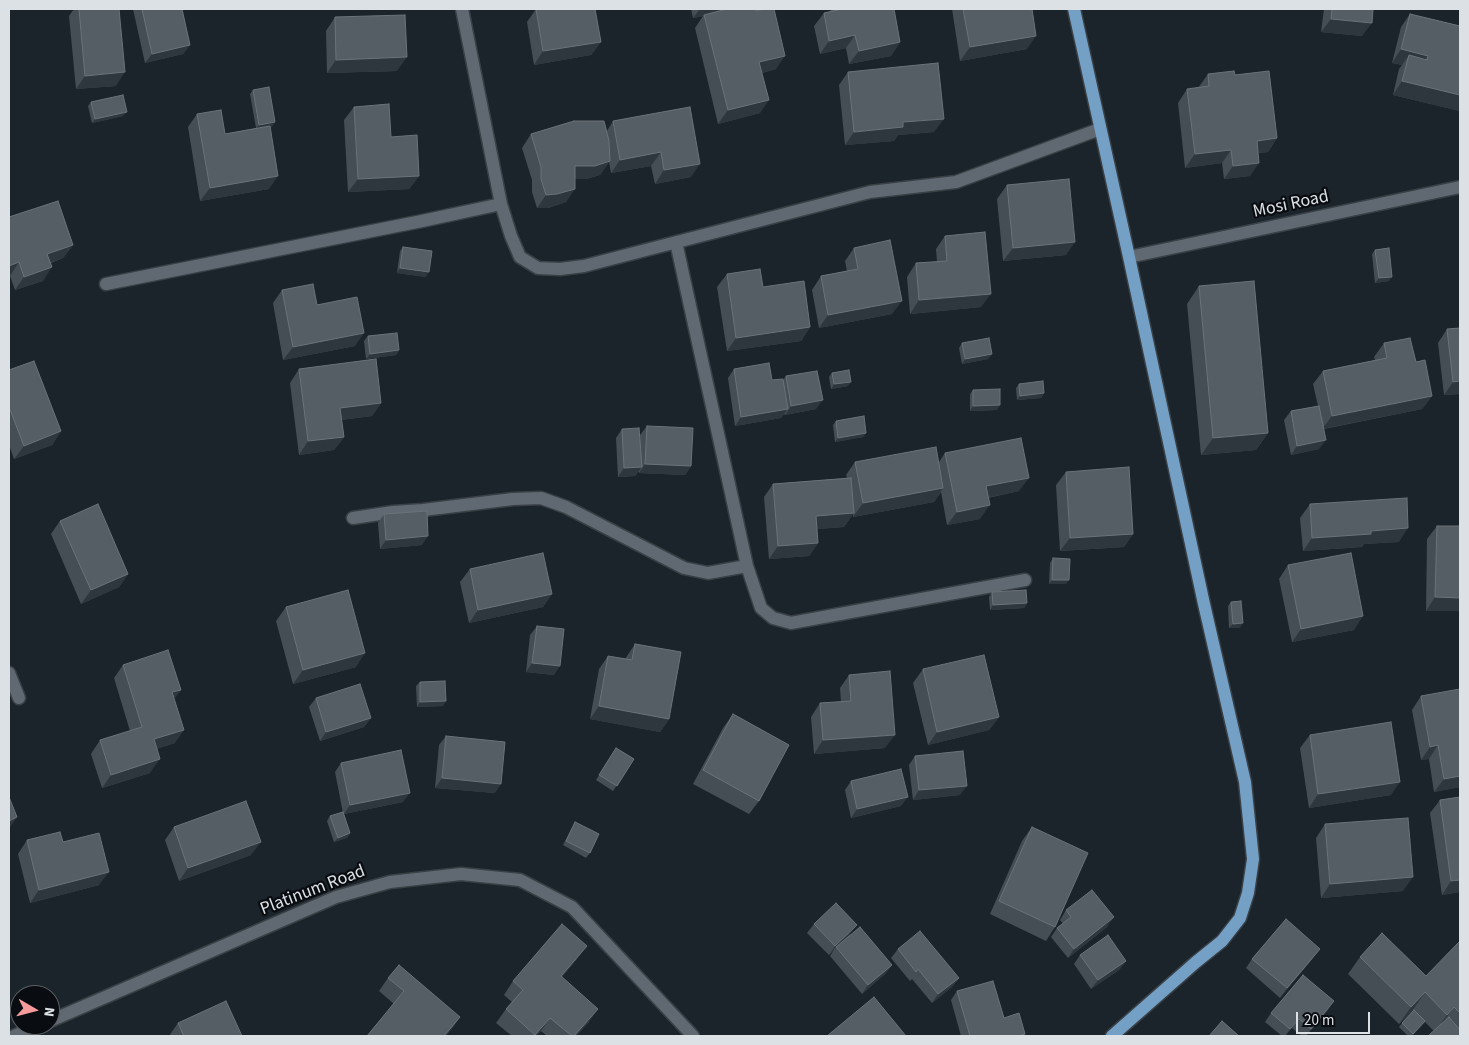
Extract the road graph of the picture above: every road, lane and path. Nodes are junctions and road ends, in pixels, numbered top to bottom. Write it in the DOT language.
graph roads {
  1 [pos="462,9"];
  2 [pos="1074,9"];
  3 [pos="1100,128"];
  4 [pos="1460,187"];
  5 [pos="500,204"];
  6 [pos="676,242"];
  7 [pos="1129,257"];
  8 [pos="106,284"];
  9 [pos="353,518"];
  10 [pos="746,566"];
  11 [pos="1025,580"];
  12 [pos="9,673"];
  13 [pos="19,698"];
  14 [pos="60,1017"];
  15 [pos="693,1036"];
  16 [pos="1112,1036"];
  1 -- 5 [label="street"];
  2 -- 3 [label="main road"];
  3 -- 6 [label="street"];
  3 -- 7 [label="main road"];
  4 -- 7 [label="street, Mosi Road"];
  5 -- 6 [label="street"];
  5 -- 8 [label="street"];
  6 -- 10 [label="street"];
  7 -- 16 [label="main road"];
  9 -- 10 [label="street"];
  10 -- 11 [label="street"];
  12 -- 13 [label="street"];
  14 -- 15 [label="street, Platinum Road"];
}
